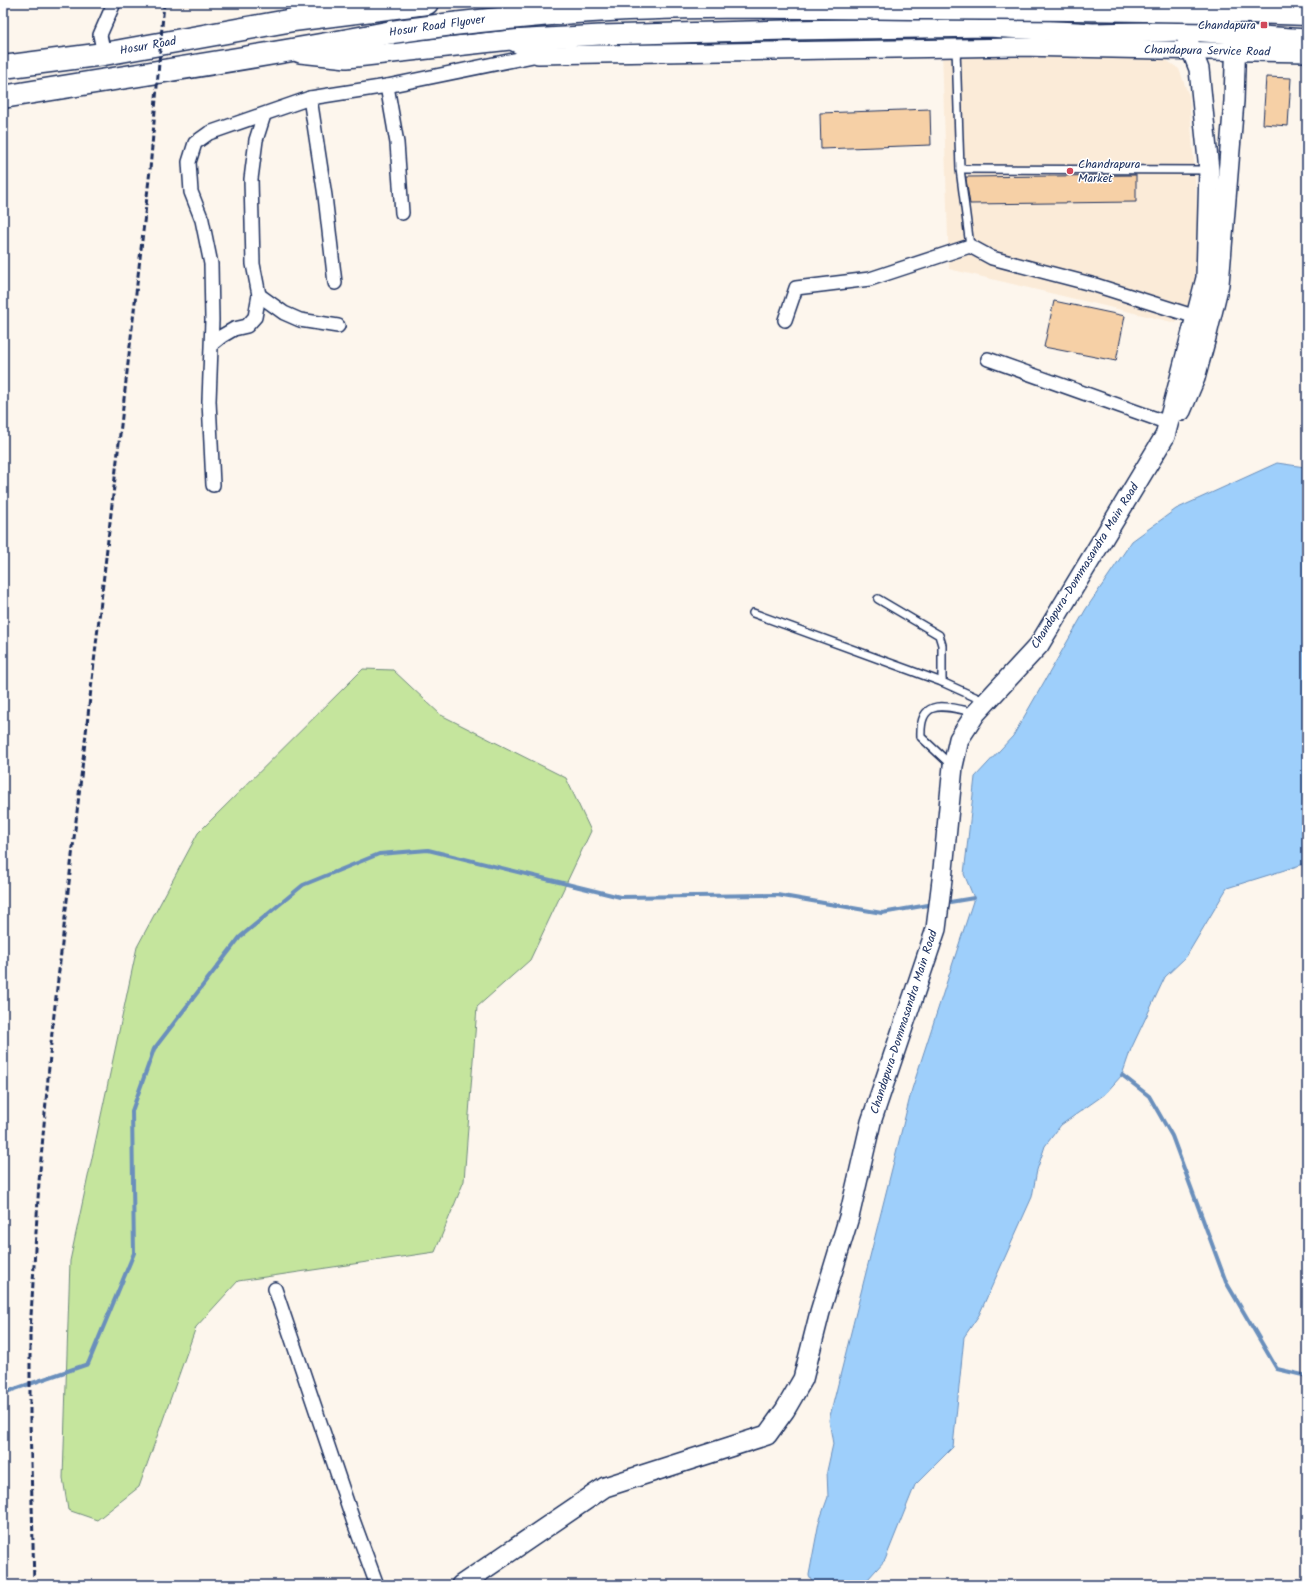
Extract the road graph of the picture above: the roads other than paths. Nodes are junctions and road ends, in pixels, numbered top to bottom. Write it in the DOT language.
graph roads {
  1 [pos="114,3"];
  2 [pos="327,3"];
  3 [pos="427,3"];
  4 [pos="980,3"];
  5 [pos="1110,3"];
  6 [pos="1224,3"];
  7 [pos="1307,14"];
  8 [pos="293,20"];
  9 [pos="980,27"];
  10 [pos="1184,31"];
  11 [pos="1307,39"];
  12 [pos="510,40"];
  13 [pos="1109,41"];
  14 [pos="1235,43"];
  15 [pos="956,48"];
  16 [pos="1193,51"];
  17 [pos="289,52"];
  18 [pos="104,54"];
  19 [pos="538,54"];
  20 [pos="1307,54"];
  21 [pos="3,67"];
  22 [pos="387,86"];
  23 [pos="3,98"];
  24 [pos="310,98"];
  25 [pos="264,115"];
  26 [pos="960,169"];
  27 [pos="1209,170"];
  28 [pos="402,212"];
  29 [pos="970,246"];
  30 [pos="334,283"];
  31 [pos="259,295"];
  32 [pos="1196,317"];
  33 [pos="785,320"];
  34 [pos="338,326"];
  35 [pos="212,344"];
  36 [pos="988,359"];
  37 [pos="1167,430"];
  38 [pos="213,485"];
  39 [pos="878,599"];
  40 [pos="753,613"];
  41 [pos="942,682"];
  42 [pos="981,707"];
  43 [pos="953,766"];
  44 [pos="275,1289"];
  45 [pos="377,1585"];
  46 [pos="461,1585"];
  1 -- 18 [label="street"];
  2 -- 8 [label="main road"];
  3 -- 8 [label="highway, Hosur Road Flyover"];
  4 -- 9 [label="main road"];
  5 -- 13 [label="main road"];
  6 -- 14 [label="main road"];
  7 -- 17 [label="highway, Hosur Road Flyover, bridge"];
  8 -- 18 [label="highway, Hosur Road"];
  9 -- 12 [label="main road"];
  9 -- 13 [label="main road"];
  10 -- 13 [label="main road"];
  10 -- 14 [label="main road"];
  10 -- 16 [label="main road, Chandapura-Dommasandra Main Road"];
  11 -- 14 [label="main road"];
  12 -- 17 [label="main road"];
  12 -- 19 [label="street"];
  13 -- 15 [label="street, Chandapura Service Road"];
  13 -- 16 [label="street, Chandapura Service Road"];
  14 -- 16 [label="street, Chandapura Service Road"];
  14 -- 20 [label="street, Chandapura Service Road"];
  14 -- 37 [label="main road"];
  15 -- 19 [label="street, Chandapura Service Road"];
  15 -- 26 [label="lane"];
  16 -- 27 [label="main road, Chandapura-Dommasandra Main Road"];
  17 -- 23 [label="highway"];
  18 -- 21 [label="highway, Hosur Road"];
  19 -- 22 [label="street"];
  22 -- 24 [label="street"];
  22 -- 28 [label="street"];
  24 -- 25 [label="street"];
  24 -- 30 [label="street"];
  25 -- 31 [label="street"];
  25 -- 35 [label="street"];
  26 -- 27 [label="lane"];
  26 -- 29 [label="lane"];
  27 -- 32 [label="main road, Chandapura-Dommasandra Main Road"];
  29 -- 32 [label="street"];
  29 -- 33 [label="street"];
  31 -- 34 [label="street"];
  31 -- 35 [label="street"];
  32 -- 37 [label="main road, Chandapura-Dommasandra Main Road"];
  35 -- 38 [label="street"];
  36 -- 37 [label="street"];
  37 -- 42 [label="main road, Chandapura-Dommasandra Main Road"];
  39 -- 41 [label="lane"];
  40 -- 41 [label="lane"];
  41 -- 42 [label="lane"];
  42 -- 43 [label="main road, Chandapura-Dommasandra Main Road"];
  42 -- 43 [label="lane"];
  43 -- 46 [label="main road, Chandapura-Dommasandra Main Road"];
  44 -- 45 [label="street"];
}
